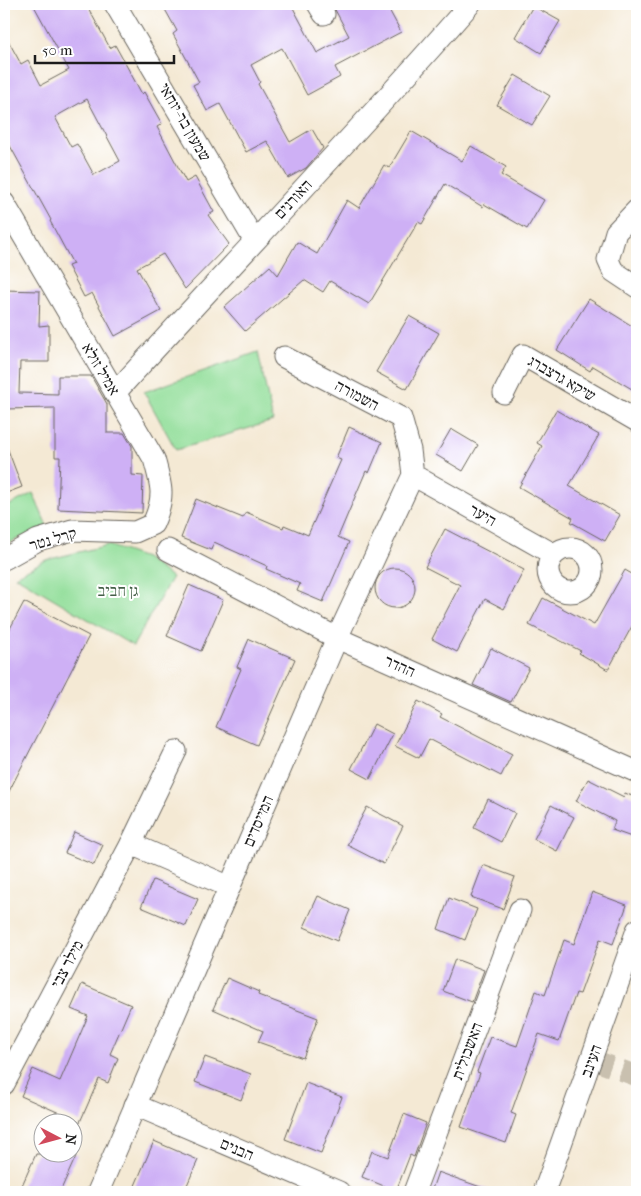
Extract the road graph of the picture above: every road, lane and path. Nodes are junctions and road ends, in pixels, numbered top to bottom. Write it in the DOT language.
graph roads {
  1 [pos="115,4"];
  2 [pos="470,4"];
  3 [pos="4,204"];
  4 [pos="637,210"];
  5 [pos="254,240"];
  6 [pos="637,287"];
  7 [pos="284,357"];
  8 [pos="504,393"];
  9 [pos="115,394"];
  10 [pos="637,421"];
  11 [pos="413,475"];
  12 [pos="135,532"];
  13 [pos="168,550"];
  14 [pos="553,554"];
  15 [pos="4,559"];
  16 [pos="337,638"];
  17 [pos="176,751"];
  18 [pos="637,772"];
  19 [pos="131,844"];
  20 [pos="230,887"];
  21 [pos="520,910"];
  22 [pos="637,930"];
  23 [pos="4,1084"];
  24 [pos="136,1105"];
  25 [pos="98,1192"];
  26 [pos="338,1192"];
  27 [pos="414,1192"];
  28 [pos="544,1192"];
  1 -- 5 [label="street, שמעון בר-יוחאי"];
  2 -- 5 [label="street, האורנים"];
  3 -- 9 [label="street, אמיל זולא"];
  4 -- 6 [label="street"];
  5 -- 9 [label="street, האורנים"];
  7 -- 11 [label="street, השמורה"];
  8 -- 10 [label="street, שיקא גרצברג"];
  9 -- 12 [label="street, אמיל זולא"];
  11 -- 14 [label="street, היער"];
  11 -- 16 [label="street, המייסדים"];
  12 -- 15 [label="street, קרל נטר"];
  13 -- 16 [label="street, ההדר"];
  16 -- 18 [label="street, ההדר"];
  16 -- 20 [label="street, המייסדים"];
  17 -- 19 [label="street, מילר צבי"];
  19 -- 20 [label="street"];
  19 -- 23 [label="street, מילר צבי"];
  20 -- 24 [label="street, המייסדים"];
  21 -- 27 [label="street, האשכולית"];
  22 -- 28 [label="street, העינב"];
  24 -- 25 [label="street, המייסדים"];
  24 -- 26 [label="street, הבנים"];
}
